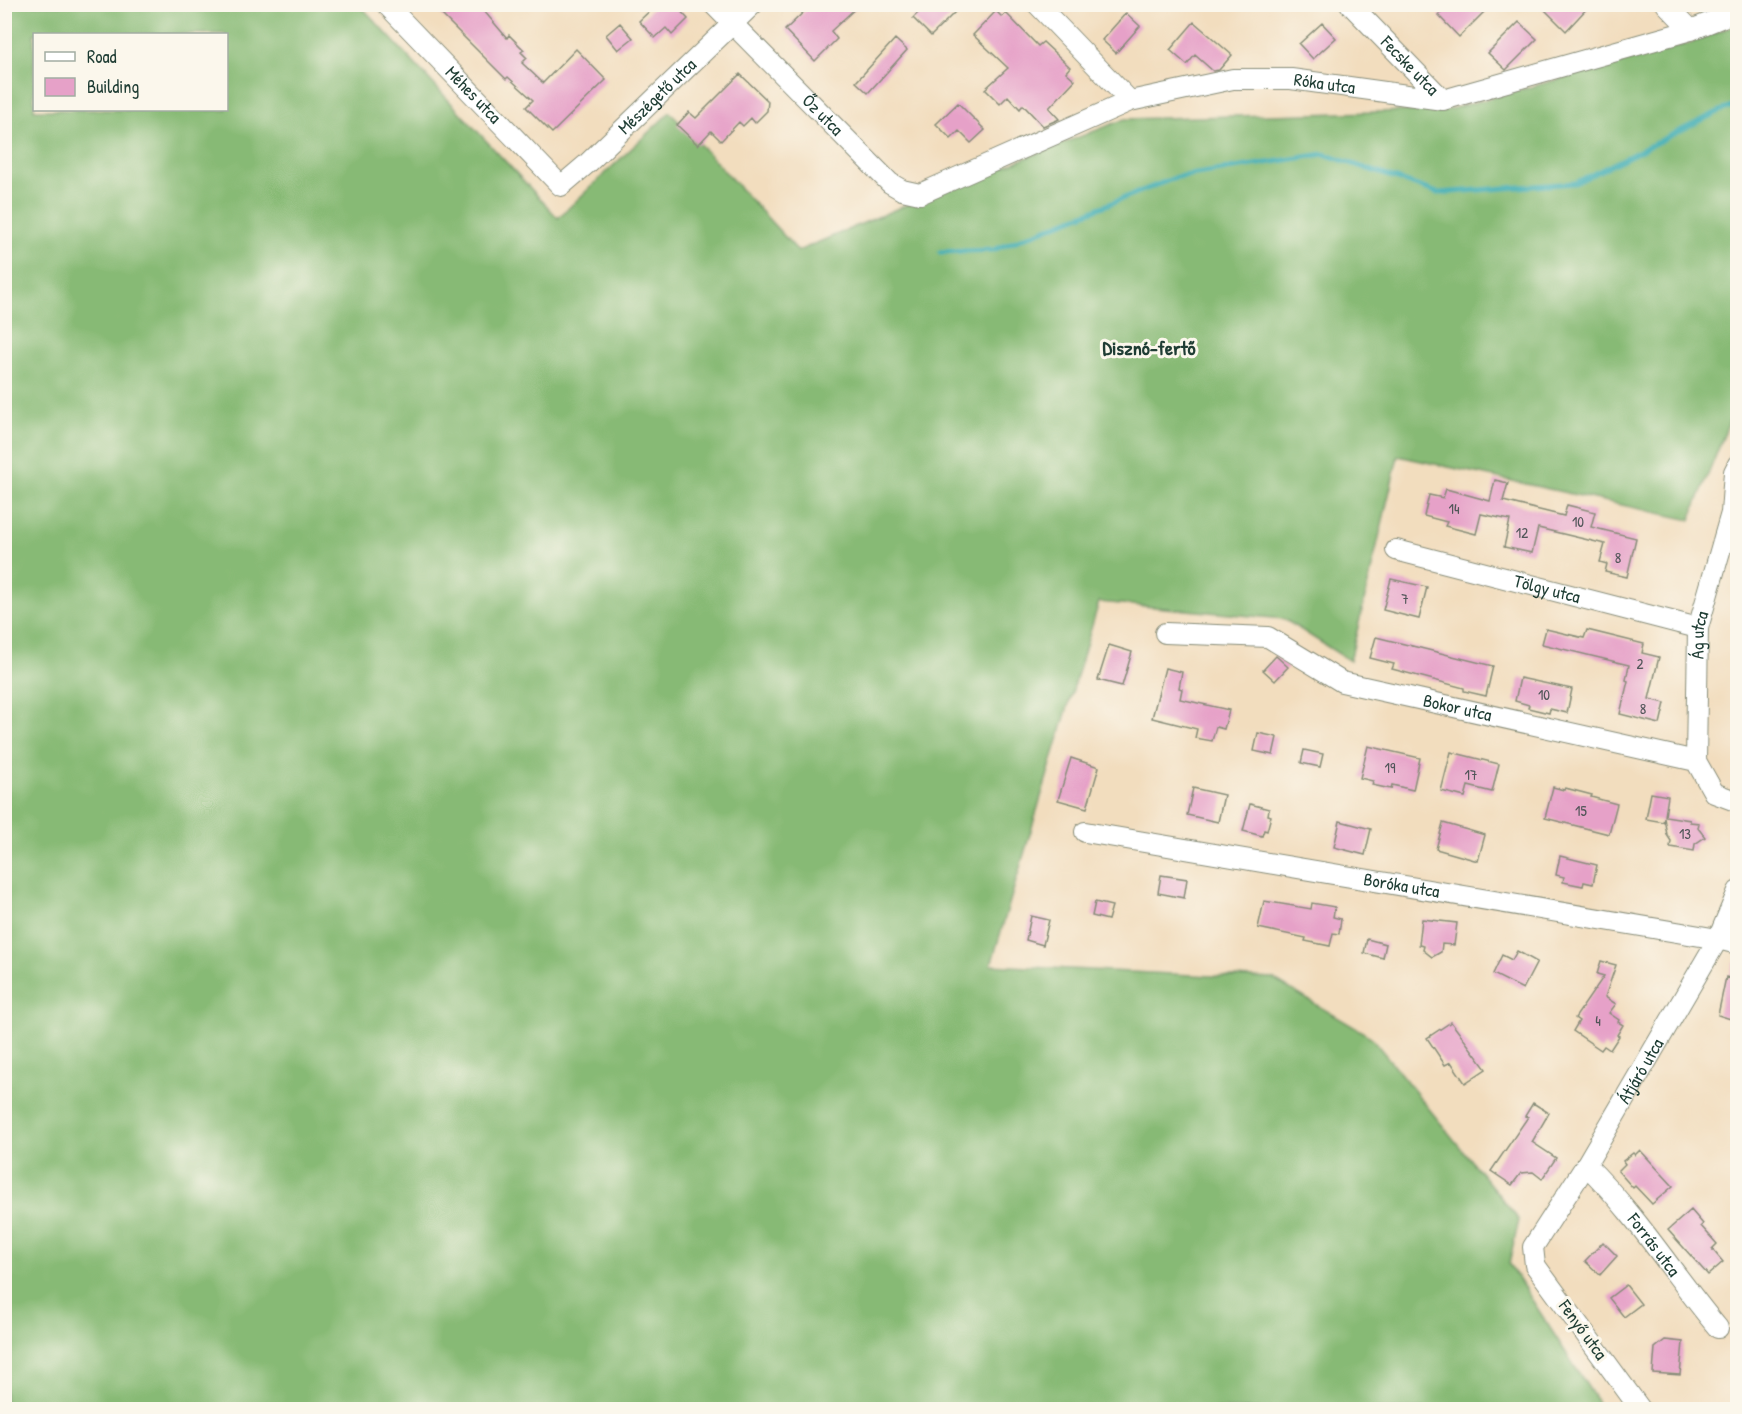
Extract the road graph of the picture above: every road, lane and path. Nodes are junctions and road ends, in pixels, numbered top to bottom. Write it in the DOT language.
graph roads {
  1 [pos="386,4"];
  2 [pos="713,4"];
  3 [pos="753,4"];
  4 [pos="1037,4"];
  5 [pos="1350,4"];
  6 [pos="1666,4"];
  7 [pos="1737,11"];
  8 [pos="733,25"];
  9 [pos="1691,30"];
  10 [pos="1443,100"];
  11 [pos="1130,101"];
  12 [pos="561,186"];
  13 [pos="920,194"];
  14 [pos="1737,464"];
  15 [pos="1734,512"];
  16 [pos="1396,550"];
  17 [pos="1698,628"];
  18 [pos="1165,633"];
  19 [pos="1696,761"];
  20 [pos="1737,802"];
  21 [pos="1085,832"];
  22 [pos="1737,891"];
  23 [pos="1718,939"];
  24 [pos="1737,944"];
  25 [pos="1586,1165"];
  26 [pos="1533,1247"];
  27 [pos="1718,1328"];
  28 [pos="1641,1410"];
  1 -- 12 [label="street, Méhes utca"];
  2 -- 8 [label="street, Őz utca"];
  3 -- 8 [label="street, Mészégető utca"];
  4 -- 11 [label="street"];
  5 -- 10 [label="street, Fecske utca"];
  6 -- 9 [label="street"];
  7 -- 9 [label="street, Róka utca"];
  8 -- 12 [label="street, Mészégető utca"];
  8 -- 13 [label="street, Őz utca"];
  9 -- 10 [label="street, Róka utca"];
  10 -- 11 [label="street, Róka utca"];
  11 -- 13 [label="street, Róka utca"];
  14 -- 15 [label="street, Ág utca"];
  15 -- 17 [label="street, Ág utca"];
  16 -- 17 [label="street, Tölgy utca"];
  17 -- 19 [label="street, Ág utca"];
  18 -- 19 [label="street, Bokor utca"];
  19 -- 20 [label="street"];
  21 -- 23 [label="street, Boróka utca"];
  22 -- 23 [label="street, Átjáró utca"];
  23 -- 24 [label="street, Boróka utca"];
  23 -- 25 [label="street, Átjáró utca"];
  25 -- 26 [label="street, Átjáró utca"];
  25 -- 27 [label="street, Forrás utca"];
  26 -- 28 [label="street, Fenyő utca"];
}
